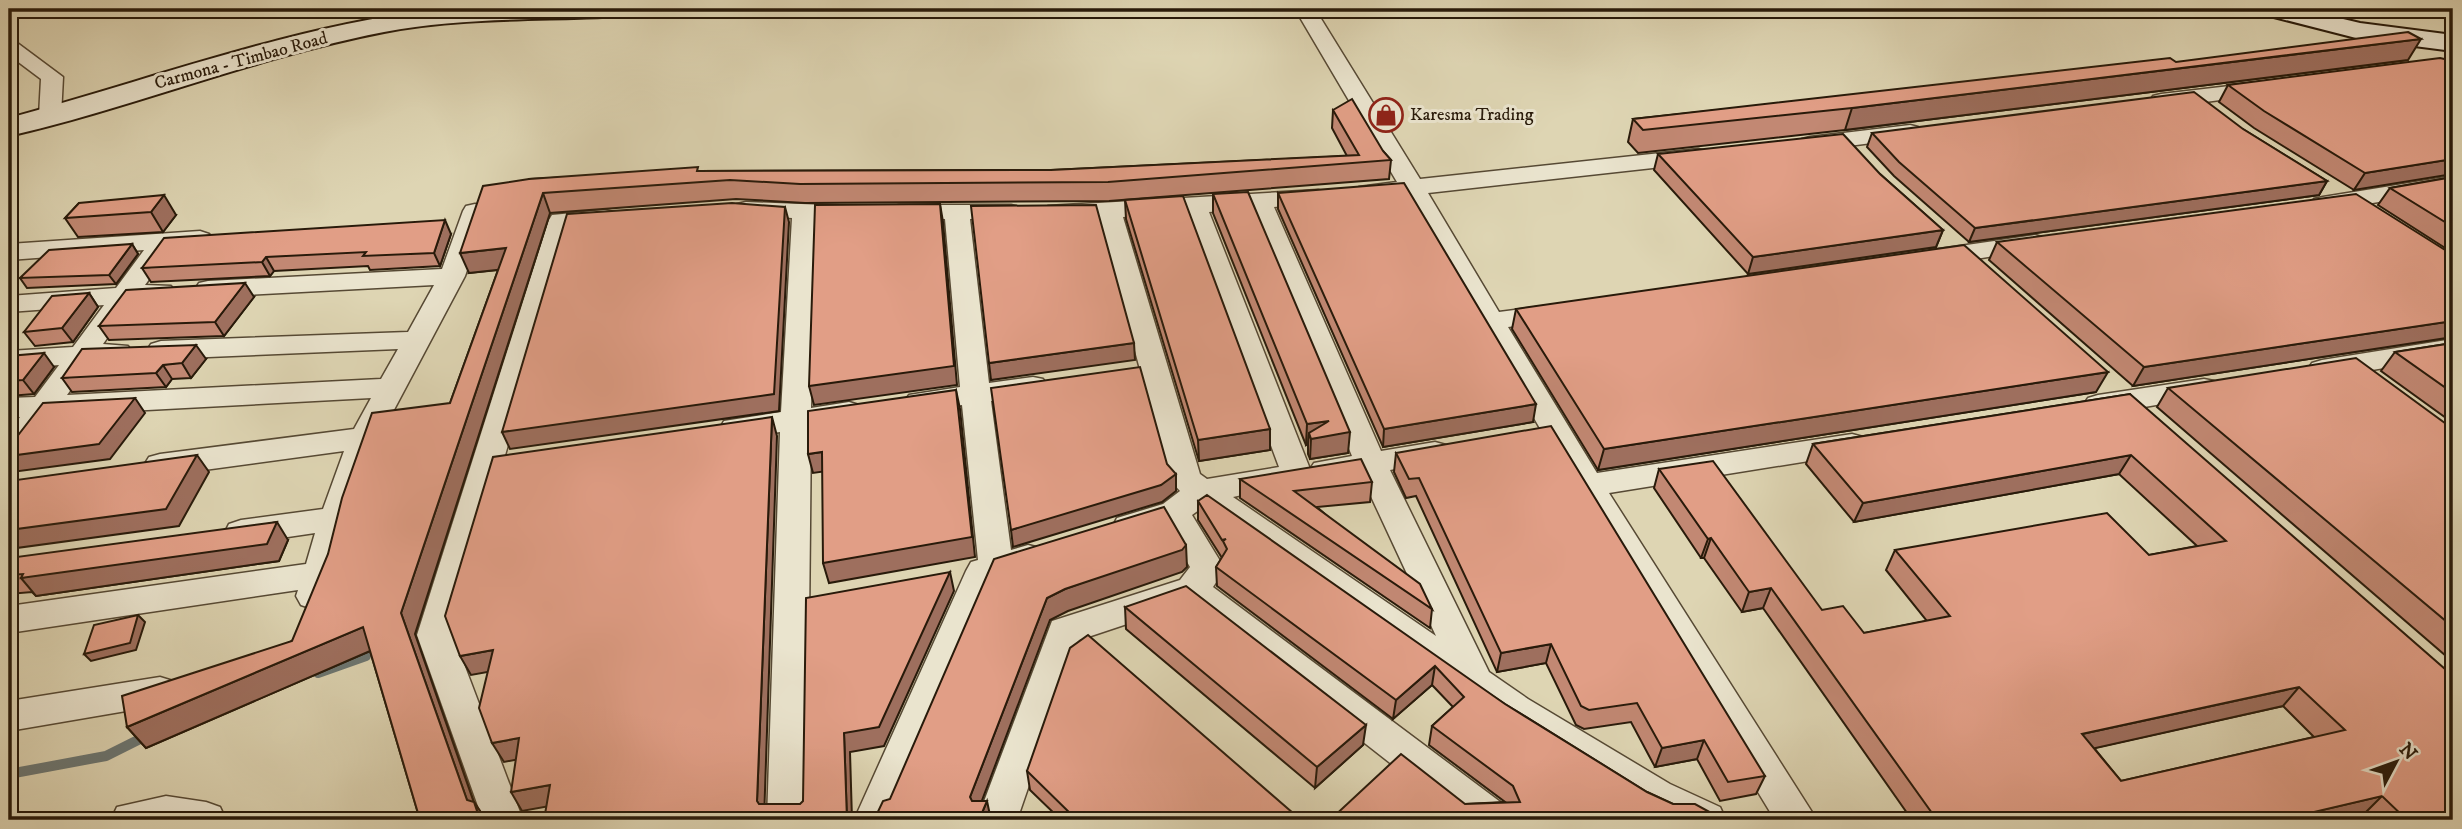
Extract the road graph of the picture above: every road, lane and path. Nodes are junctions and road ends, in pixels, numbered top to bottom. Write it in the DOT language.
graph roads {
  1 [pos="602,9"];
  2 [pos="1306,9"];
  3 [pos="2271,9"];
  4 [pos="450,12"];
  5 [pos="383,16"];
  6 [pos="2453,43"];
  7 [pos="9,46"];
  8 [pos="2289,85"];
  9 [pos="2194,97"];
  10 [pos="2140,104"];
  11 [pos="50,116"];
  12 [pos="2225,120"];
  13 [pos="9,127"];
  14 [pos="1938,128"];
  15 [pos="1845,140"];
  16 [pos="1790,146"];
  17 [pos="1722,153"];
  18 [pos="1868,166"];
  19 [pos="2318,181"];
  20 [pos="2453,184"];
  21 [pos="1415,187"];
  22 [pos="1259,201"];
  23 [pos="2349,201"];
  24 [pos="1194,205"];
  25 [pos="2295,208"];
  26 [pos="725,210"];
  27 [pos="1109,211"];
  28 [pos="957,212"];
  29 [pos="805,213"];
  30 [pos="624,216"];
  31 [pos="463,220"];
  32 [pos="2381,220"];
  33 [pos="1934,228"];
  34 [pos="230,237"];
  35 [pos="2054,240"];
  36 [pos="164,241"];
  37 [pos="9,252"];
  38 [pos="1962,253"];
  39 [pos="1909,261"];
  40 [pos="452,276"];
  41 [pos="1991,279"];
  42 [pos="124,294"];
  43 [pos="9,304"];
  44 [pos="1573,310"];
  45 [pos="1491,321"];
  46 [pos="419,340"];
  47 [pos="2453,348"];
  48 [pos="83,354"];
  49 [pos="9,360"];
  50 [pos="2349,365"];
  51 [pos="2296,374"];
  52 [pos="2096,375"];
  53 [pos="1065,382"];
  54 [pos="2236,383"];
  55 [pos="393,388"];
  56 [pos="2381,388"];
  57 [pos="975,394"];
  58 [pos="2125,401"];
  59 [pos="45,405"];
  60 [pos="9,408"];
  61 [pos="2072,409"];
  62 [pos="796,419"];
  63 [pos="2157,428"];
  64 [pos="702,433"];
  65 [pos="364,438"];
  66 [pos="1885,439"];
  67 [pos="1462,448"];
  68 [pos="9,454"];
  69 [pos="1371,463"];
  70 [pos="132,469"];
  71 [pos="1297,475"];
  72 [pos="1588,485"];
  73 [pos="1203,491"];
  74 [pos="1174,512"];
  75 [pos="336,519"];
  76 [pos="213,536"];
  77 [pos="1097,536"];
  78 [pos="1059,547"];
  79 [pos="989,569"];
  80 [pos="322,574"];
  81 [pos="942,578"];
  82 [pos="1192,589"];
  83 [pos="9,621"];
  84 [pos="302,625"];
  85 [pos="192,682"];
  86 [pos="1475,682"];
  87 [pos="9,716"];
  88 [pos="131,820"];
  89 [pos="206,820"];
  90 [pos="503,820"];
  91 [pos="787,820"];
  92 [pos="874,820"];
  93 [pos="997,820"];
  94 [pos="1493,820"];
  95 [pos="1706,820"];
  96 [pos="1797,820"];
  1 -- 4 [label="main road, Carmona - Timbao Road"];
  2 -- 21 [label="street"];
  3 -- 6 [label="main road"];
  4 -- 5 [label="main road, Carmona - Timbao Road"];
  5 -- 11 [label="main road, Carmona - Timbao Road"];
  7 -- 11 [label="street"];
  8 -- 9 [label="street"];
  9 -- 10 [label="street"];
  9 -- 12 [label="street"];
  11 -- 13 [label="main road, Carmona - Timbao Road"];
  14 -- 15 [label="street"];
  15 -- 16 [label="street"];
  15 -- 18 [label="street"];
  17 -- 21 [label="street"];
  19 -- 23 [label="street"];
  20 -- 23 [label="street"];
  21 -- 22 [label="street"];
  21 -- 45 [label="street"];
  22 -- 24 [label="street"];
  22 -- 69 [label="street"];
  23 -- 25 [label="street"];
  23 -- 32 [label="street"];
  24 -- 27 [label="street"];
  24 -- 71 [label="street"];
  26 -- 29 [label="street"];
  27 -- 28 [label="street"];
  27 -- 73 [label="street"];
  28 -- 29 [label="street"];
  28 -- 57 [label="street"];
  29 -- 62 [label="street"];
  30 -- 90 [label="street"];
  31 -- 40 [label="street"];
  33 -- 38 [label="street"];
  34 -- 36 [label="street"];
  35 -- 38 [label="street"];
  36 -- 37 [label="street"];
  36 -- 42 [label="street"];
  38 -- 39 [label="street"];
  38 -- 41 [label="street"];
  40 -- 42 [label="street"];
  40 -- 46 [label="street"];
  42 -- 43 [label="street"];
  42 -- 48 [label="street"];
  44 -- 45 [label="street"];
  45 -- 72 [label="street"];
  46 -- 48 [label="street"];
  46 -- 55 [label="street"];
  47 -- 50 [label="street"];
  48 -- 49 [label="street"];
  48 -- 59 [label="street"];
  50 -- 51 [label="street"];
  50 -- 56 [label="street"];
  52 -- 58 [label="street"];
  53 -- 57 [label="street"];
  54 -- 58 [label="street"];
  55 -- 59 [label="street"];
  55 -- 65 [label="street"];
  57 -- 62 [label="street"];
  57 -- 79 [label="street"];
  58 -- 61 [label="street"];
  58 -- 63 [label="street"];
  59 -- 60 [label="street"];
  59 -- 68 [label="street"];
  62 -- 64 [label="street"];
  62 -- 91 [label="street"];
  65 -- 70 [label="street"];
  65 -- 75 [label="street"];
  66 -- 72 [label="street"];
  67 -- 69 [label="street"];
  69 -- 71 [label="street"];
  69 -- 86 [label="street"];
  71 -- 73 [label="street"];
  72 -- 96 [label="street"];
  73 -- 74 [label="street"];
  73 -- 86 [label="street"];
  74 -- 77 [label="street"];
  74 -- 82 [label="street"];
  75 -- 76 [label="street"];
  75 -- 80 [label="street"];
  78 -- 79 [label="street"];
  79 -- 81 [label="street"];
  79 -- 92 [label="street"];
  80 -- 83 [label="street"];
  80 -- 84 [label="street"];
  82 -- 93 [label="street"];
  82 -- 94 [label="street"];
  85 -- 87 [label="street"];
  86 -- 95 [label="street"];
  88 -- 89 [label="street"];
}
